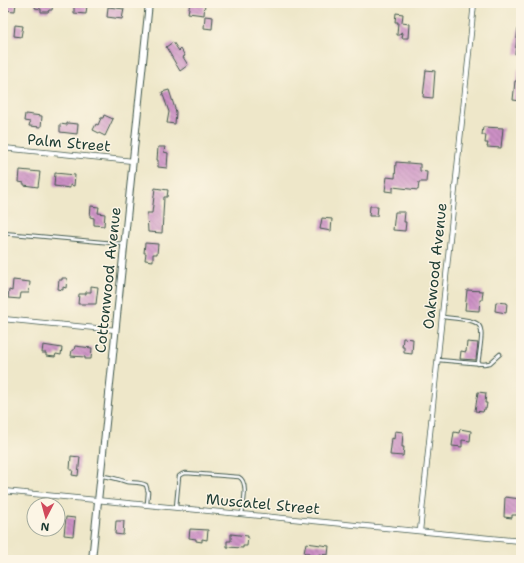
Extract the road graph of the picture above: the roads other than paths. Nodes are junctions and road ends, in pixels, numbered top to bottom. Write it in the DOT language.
graph roads {
  1 [pos="149,3"];
  2 [pos="474,3"];
  3 [pos="3,148"];
  4 [pos="133,161"];
  5 [pos="3,233"];
  6 [pos="124,244"];
  7 [pos="442,317"];
  8 [pos="3,319"];
  9 [pos="116,330"];
  10 [pos="500,354"];
  11 [pos="438,360"];
  12 [pos="478,364"];
  13 [pos="101,476"];
  14 [pos="3,491"];
  15 [pos="98,500"];
  16 [pos="147,505"];
  17 [pos="176,508"];
  18 [pos="242,514"];
  19 [pos="420,531"];
  20 [pos="521,541"];
  21 [pos="92,560"];
  1 -- 4 [label="street, Cottonwood Avenue"];
  2 -- 7 [label="street, Oakwood Avenue"];
  3 -- 4 [label="street, Palm Street"];
  4 -- 6 [label="street, Cottonwood Avenue"];
  5 -- 6 [label="lane"];
  6 -- 9 [label="street, Cottonwood Avenue"];
  7 -- 11 [label="street, Oakwood Avenue"];
  7 -- 12 [label="lane"];
  8 -- 9 [label="street"];
  9 -- 13 [label="street, Cottonwood Avenue"];
  10 -- 12 [label="lane"];
  11 -- 12 [label="lane"];
  11 -- 19 [label="street, Oakwood Avenue"];
  13 -- 15 [label="street, Cottonwood Avenue"];
  13 -- 16 [label="lane"];
  14 -- 15 [label="street, Muscatel Street"];
  15 -- 16 [label="street, Muscatel Street"];
  15 -- 21 [label="street, Cottonwood Avenue"];
  16 -- 17 [label="street, Muscatel Street"];
  17 -- 18 [label="street, Muscatel Street"];
  17 -- 18 [label="lane"];
  18 -- 19 [label="street, Muscatel Street"];
  19 -- 20 [label="street, Muscatel Street"];
}
